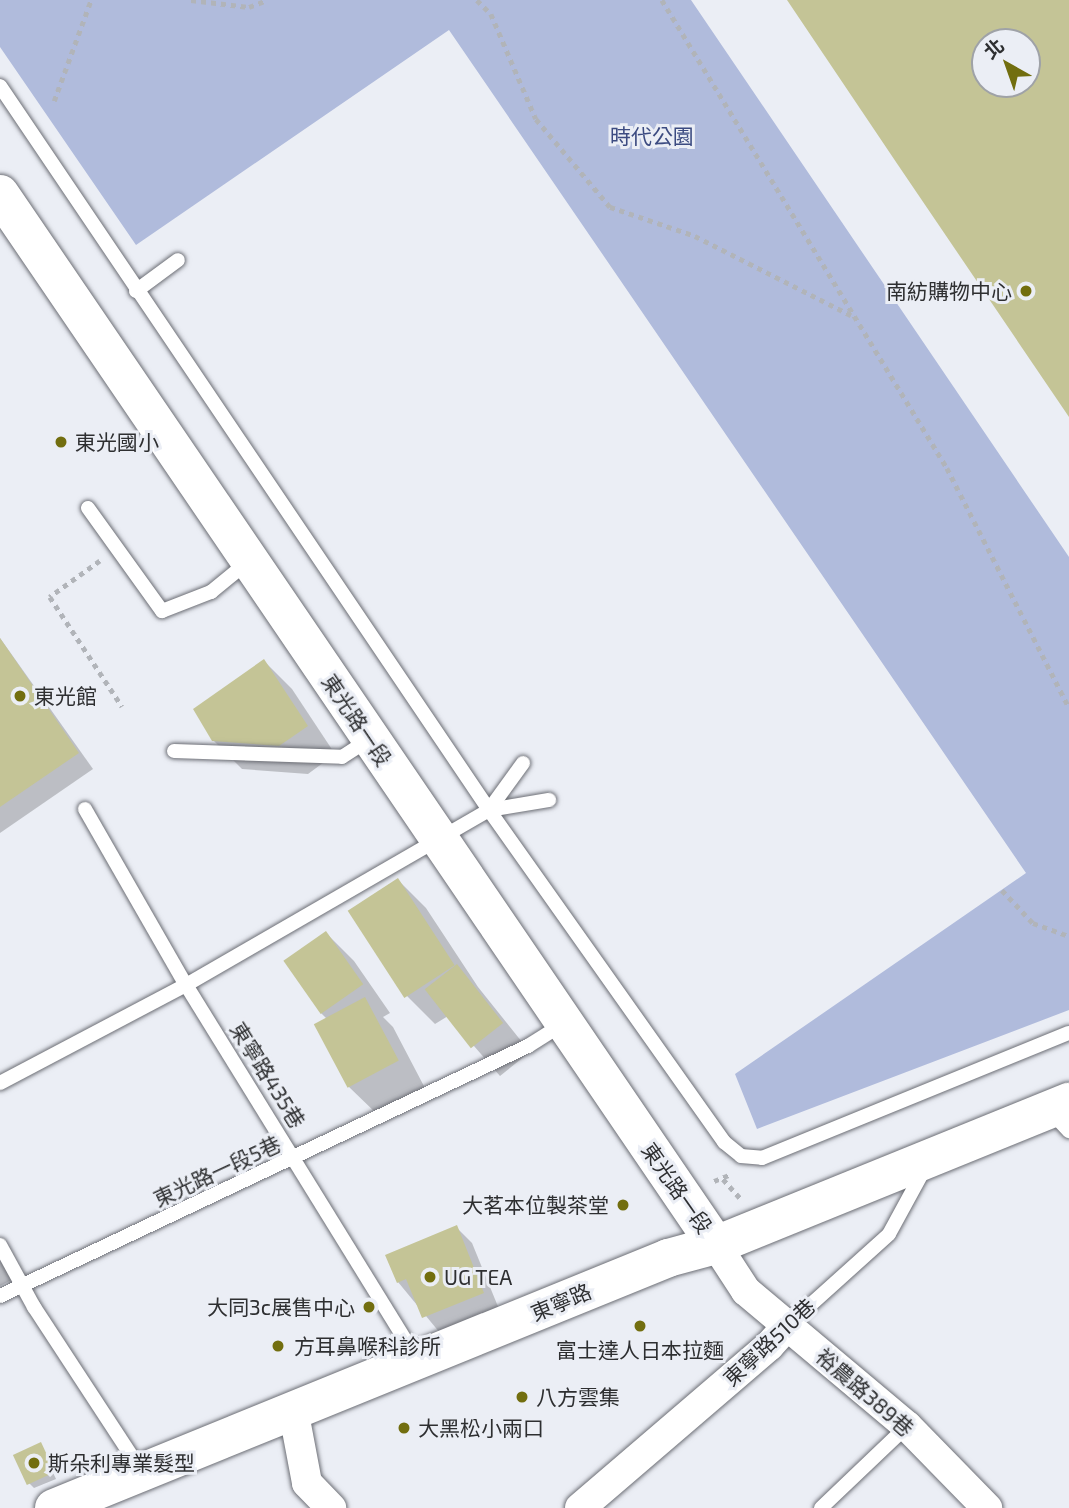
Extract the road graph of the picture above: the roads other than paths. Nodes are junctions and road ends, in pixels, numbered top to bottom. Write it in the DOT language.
graph roads {
  1 [pos="0,86"];
  2 [pos="0,194"];
  3 [pos="178,260"];
  4 [pos="136,291"];
  5 [pos="88,508"];
  6 [pos="249,561"];
  7 [pos="370,739"];
  8 [pos="174,751"];
  9 [pos="523,763"];
  10 [pos="550,800"];
  11 [pos="85,809"];
  12 [pos="489,810"];
  13 [pos="437,839"];
  14 [pos="186,985"];
  15 [pos="563,1024"];
  16 [pos="1069,1032"];
  17 [pos="0,1083"];
  18 [pos="1062,1114"];
  19 [pos="931,1155"];
  20 [pos="295,1158"];
  21 [pos="0,1245"];
  22 [pos="716,1245"];
  23 [pos="22,1286"];
  24 [pos="0,1296"];
  25 [pos="787,1325"];
  26 [pos="419,1361"];
  27 [pos="294,1414"];
  28 [pos="907,1426"];
  29 [pos="142,1473"];
  30 [pos="54,1508"];
  31 [pos="331,1508"];
  32 [pos="580,1508"];
  33 [pos="821,1508"];
  34 [pos="987,1508"];
  1 -- 4 [label="lane"];
  2 -- 6 [label="street, 東光路一段"];
  3 -- 4 [label="lane"];
  4 -- 12 [label="lane"];
  5 -- 6 [label="lane"];
  6 -- 7 [label="street, 東光路一段"];
  7 -- 8 [label="lane"];
  7 -- 13 [label="street, 東光路一段"];
  9 -- 12 [label="lane"];
  10 -- 12 [label="lane"];
  11 -- 14 [label="lane, 東寧路435巷"];
  12 -- 13 [label="lane"];
  12 -- 16 [label="lane"];
  13 -- 14 [label="lane"];
  13 -- 15 [label="street, 東光路一段"];
  14 -- 17 [label="lane"];
  14 -- 20 [label="lane, 東寧路435巷"];
  15 -- 20 [label="lane, 東光路一段5巷"];
  15 -- 22 [label="street, 東光路一段"];
  18 -- 19 [label="street, 東寧路"];
  19 -- 22 [label="street, 東寧路"];
  19 -- 25 [label="lane, 東寧路510巷"];
  20 -- 23 [label="lane, 東光路一段5巷"];
  20 -- 26 [label="lane, 東寧路435巷"];
  21 -- 23 [label="lane"];
  22 -- 25 [label="street, 裕農路389巷"];
  22 -- 26 [label="street, 東寧路"];
  23 -- 24 [label="lane, 東光路一段5巷"];
  23 -- 29 [label="lane"];
  25 -- 28 [label="street, 裕農路389巷"];
  25 -- 32 [label="street, 東寧路510巷"];
  26 -- 27 [label="street, 東寧路"];
  27 -- 29 [label="street, 東寧路"];
  27 -- 31 [label="street"];
  28 -- 33 [label="lane"];
  28 -- 34 [label="street, 裕農路389巷"];
  29 -- 30 [label="street, 東寧路"];
}
